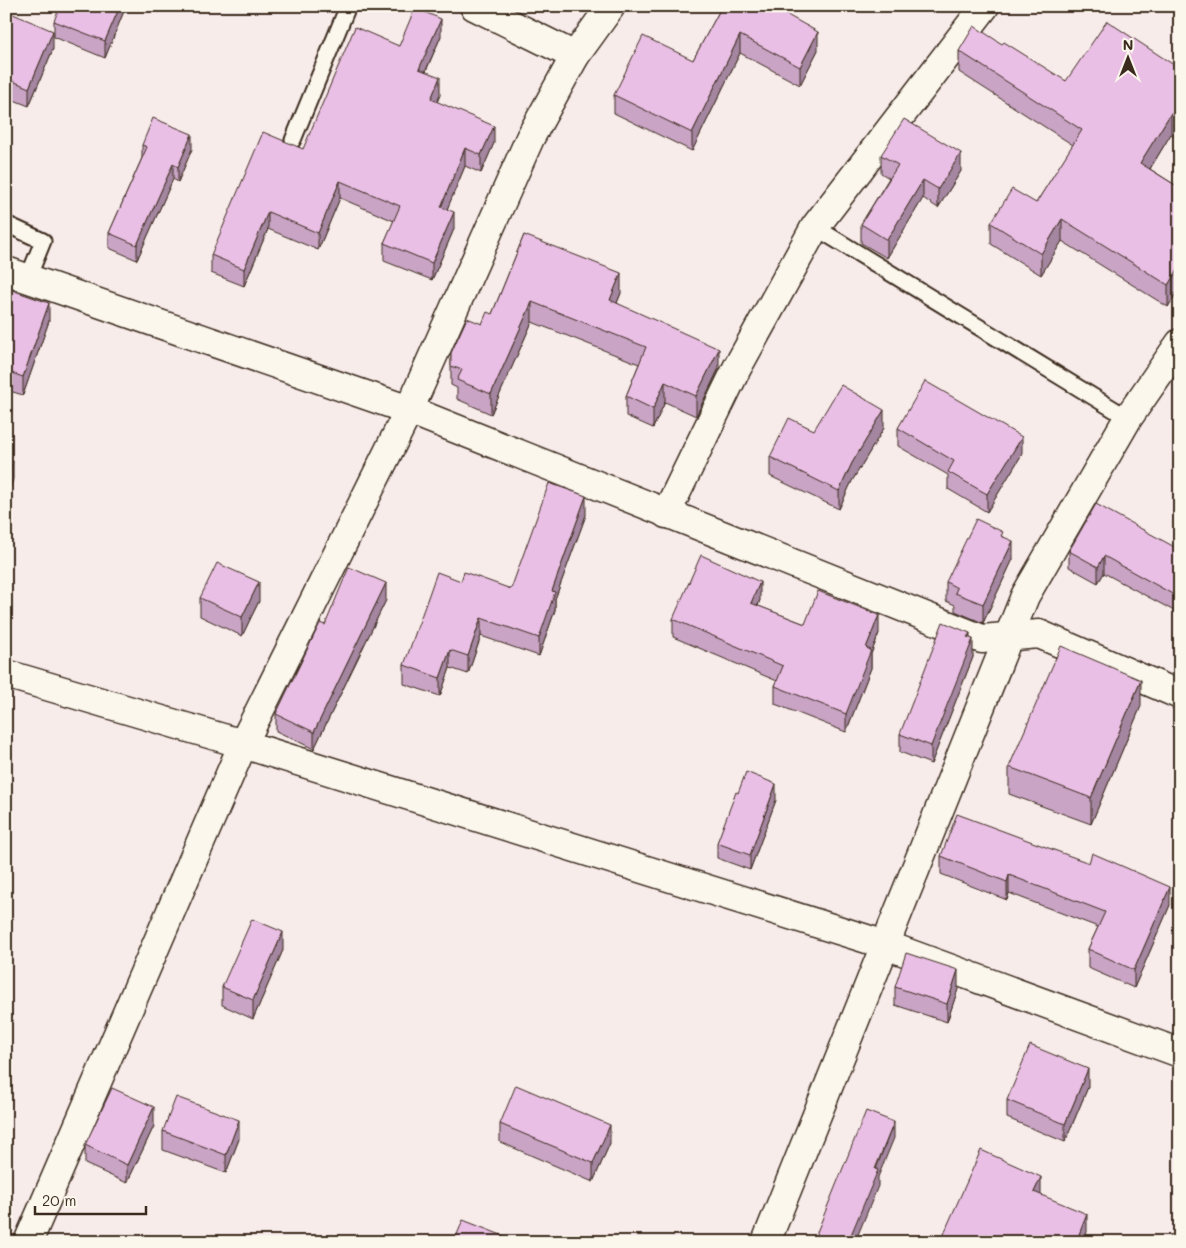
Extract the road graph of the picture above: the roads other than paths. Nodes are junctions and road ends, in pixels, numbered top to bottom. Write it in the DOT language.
graph roads {
  1 [pos="348,6"];
  2 [pos="474,6"];
  3 [pos="611,6"];
  4 [pos="985,6"];
  5 [pos="574,56"];
  6 [pos="293,140"];
  7 [pos="6,224"];
  8 [pos="815,227"];
  9 [pos="17,275"];
  10 [pos="1180,343"];
  11 [pos="409,410"];
  12 [pos="1128,418"];
  13 [pos="666,514"];
  14 [pos="1010,636"];
  15 [pos="6,674"];
  16 [pos="1180,695"];
  17 [pos="243,744"];
  18 [pos="886,945"];
  19 [pos="1180,1053"];
  20 [pos="28,1242"];
  21 [pos="766,1242"];
  1 -- 6 [label="lane"];
  2 -- 5 [label="street"];
  3 -- 5 [label="street"];
  4 -- 8 [label="street"];
  5 -- 11 [label="street"];
  7 -- 9 [label="lane"];
  8 -- 12 [label="lane"];
  8 -- 13 [label="street"];
  9 -- 11 [label="street"];
  10 -- 12 [label="street"];
  11 -- 13 [label="street"];
  11 -- 17 [label="street"];
  12 -- 14 [label="street"];
  13 -- 14 [label="street"];
  14 -- 16 [label="street"];
  14 -- 18 [label="street"];
  15 -- 17 [label="street"];
  17 -- 18 [label="street"];
  17 -- 20 [label="street"];
  18 -- 19 [label="street"];
  18 -- 21 [label="street"];
}
